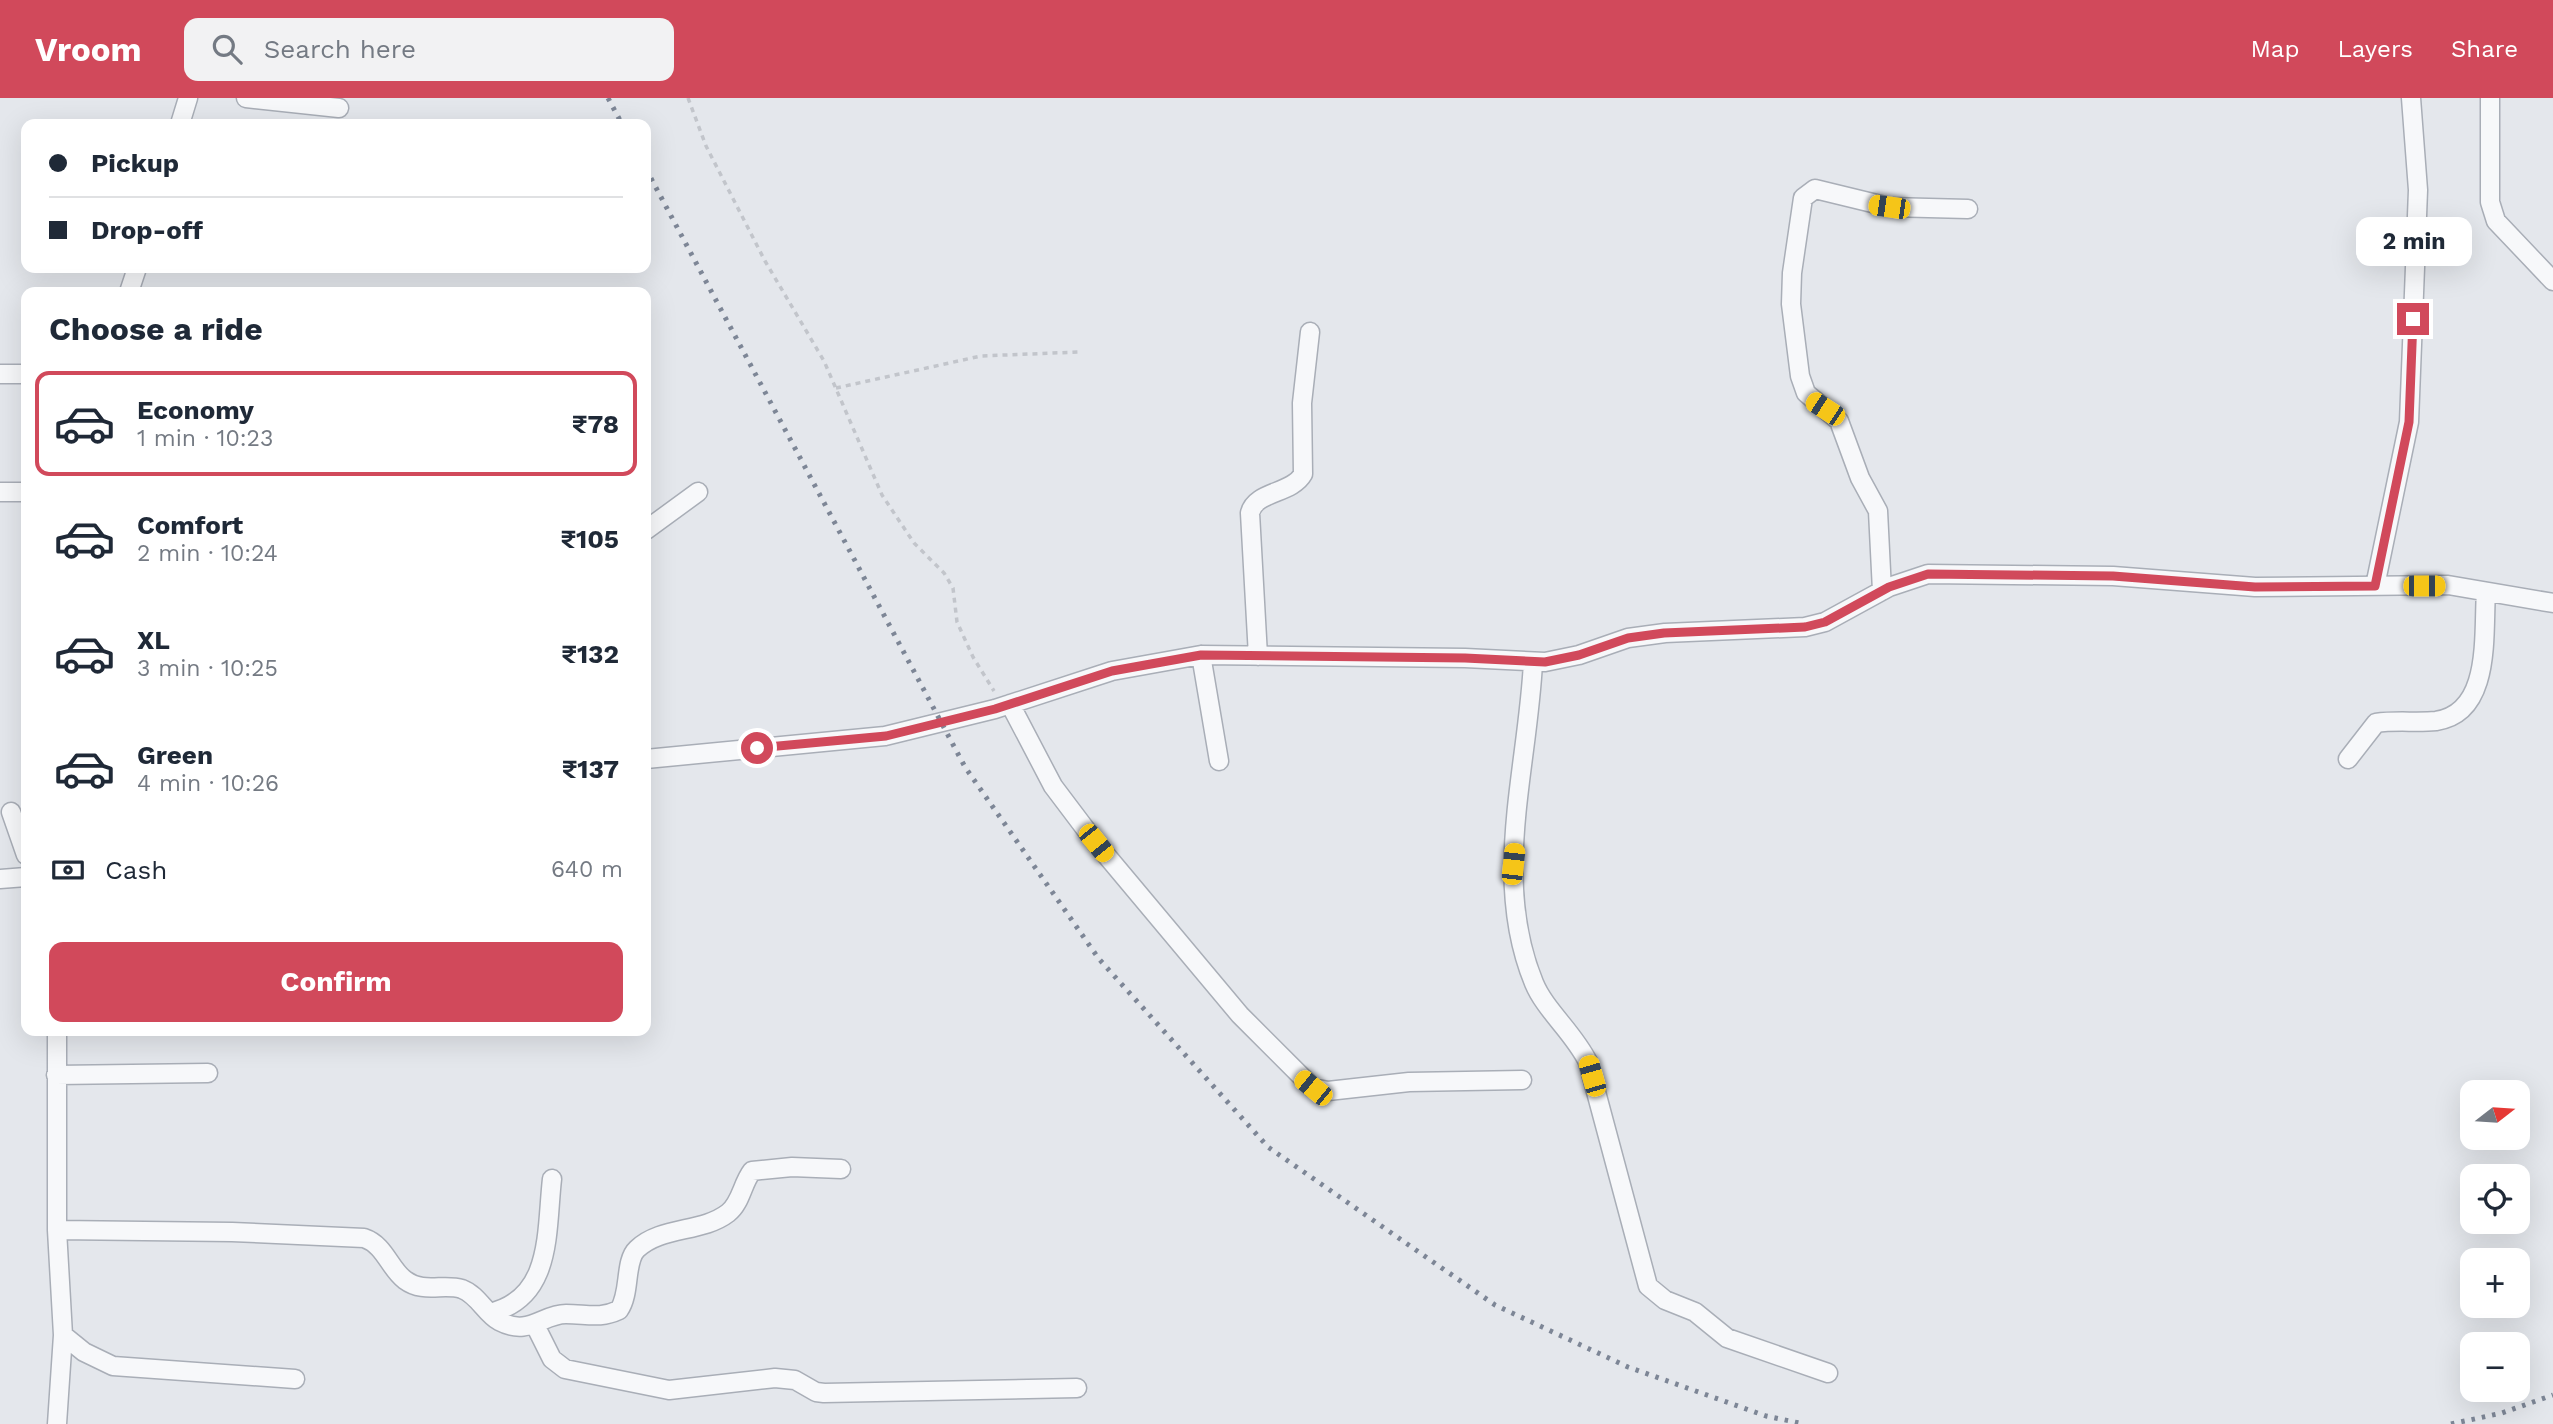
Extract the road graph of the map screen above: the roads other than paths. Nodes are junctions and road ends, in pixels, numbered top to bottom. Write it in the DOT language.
graph roads {
  1 [pos="188,98"];
  2 [pos="246,98"];
  3 [pos="2411,98"];
  4 [pos="2490,98"];
  5 [pos="339,108"];
  6 [pos="182,119"];
  7 [pos="1968,209"];
  8 [pos="2553,281"];
  9 [pos="1310,332"];
  10 [pos="0,374"];
  11 [pos="21,374"];
  12 [pos="0,492"];
  13 [pos="21,492"];
  14 [pos="698,492"];
  15 [pos="651,526"];
  16 [pos="2375,586"];
  17 [pos="1882,591"];
  18 [pos="2486,592"];
  19 [pos="2553,603"];
  20 [pos="1201,655"];
  21 [pos="1258,656"];
  22 [pos="1534,662"];
  23 [pos="1006,705"];
  24 [pos="651,759"];
  25 [pos="2348,759"];
  26 [pos="1219,761"];
  27 [pos="12,812"];
  28 [pos="21,840"];
  29 [pos="21,877"];
  30 [pos="0,879"];
  31 [pos="57,1036"];
  32 [pos="208,1073"];
  33 [pos="56,1075"];
  34 [pos="1522,1080"];
  35 [pos="841,1169"];
  36 [pos="552,1179"];
  37 [pos="57,1230"];
  38 [pos="489,1313"];
  39 [pos="535,1325"];
  40 [pos="63,1335"];
  41 [pos="1828,1373"];
  42 [pos="295,1379"];
  43 [pos="1077,1388"];
  44 [pos="57,1424"];
  1 -- 6 [label="street"];
  2 -- 5 [label="street"];
  3 -- 16 [label="street"];
  4 -- 8 [label="street"];
  7 -- 17 [label="street"];
  9 -- 21 [label="street"];
  10 -- 11 [label="street"];
  12 -- 13 [label="street"];
  14 -- 15 [label="street"];
  16 -- 17 [label="street"];
  16 -- 18 [label="street"];
  17 -- 22 [label="street"];
  18 -- 19 [label="street"];
  18 -- 25 [label="street"];
  20 -- 21 [label="street"];
  20 -- 23 [label="street"];
  20 -- 26 [label="street"];
  21 -- 22 [label="street"];
  22 -- 41 [label="street"];
  23 -- 24 [label="street"];
  23 -- 34 [label="street"];
  27 -- 28 [label="street"];
  29 -- 30 [label="street"];
  31 -- 33 [label="street"];
  32 -- 33 [label="street"];
  33 -- 37 [label="street"];
  35 -- 39 [label="street"];
  36 -- 38 [label="street"];
  37 -- 38 [label="street"];
  37 -- 40 [label="street"];
  38 -- 39 [label="street"];
  39 -- 43 [label="street"];
  40 -- 42 [label="street"];
  40 -- 44 [label="street"];
}
